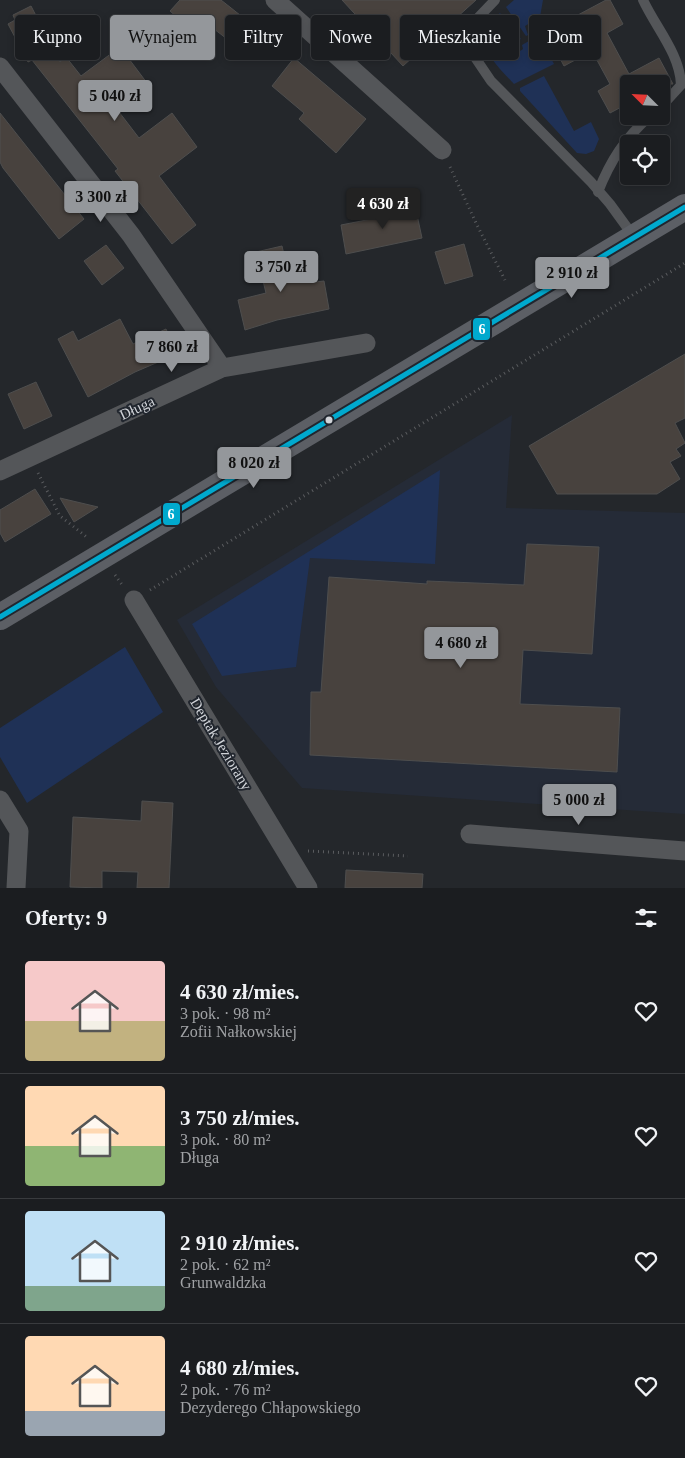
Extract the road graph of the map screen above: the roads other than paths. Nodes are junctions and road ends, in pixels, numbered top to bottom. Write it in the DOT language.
graph roads {
  1 [pos="275,0"];
  2 [pos="495,0"];
  3 [pos="643,0"];
  4 [pos="0,67"];
  5 [pos="670,97"];
  6 [pos="641,125"];
  7 [pos="442,150"];
  8 [pos="598,192"];
  9 [pos="685,207"];
  10 [pos="635,237"];
  11 [pos="366,343"];
  12 [pos="222,368"];
  13 [pos="0,471"];
  14 [pos="134,600"];
  15 [pos="0,617"];
  16 [pos="0,800"];
  17 [pos="470,834"];
  18 [pos="685,851"];
  19 [pos="16,888"];
  20 [pos="308,888"];
  1 -- 7 [label="street"];
  2 -- 8 [label="lane"];
  3 -- 5 [label="lane"];
  4 -- 12 [label="street"];
  6 -- 8 [label="lane"];
  8 -- 10 [label="lane"];
  9 -- 10 [label="main road"];
  10 -- 15 [label="main road"];
  11 -- 12 [label="street, Długa"];
  12 -- 13 [label="street, Długa"];
  14 -- 20 [label="street, Deptak Jeziorany"];
  16 -- 19 [label="street"];
  17 -- 18 [label="street"];
}
